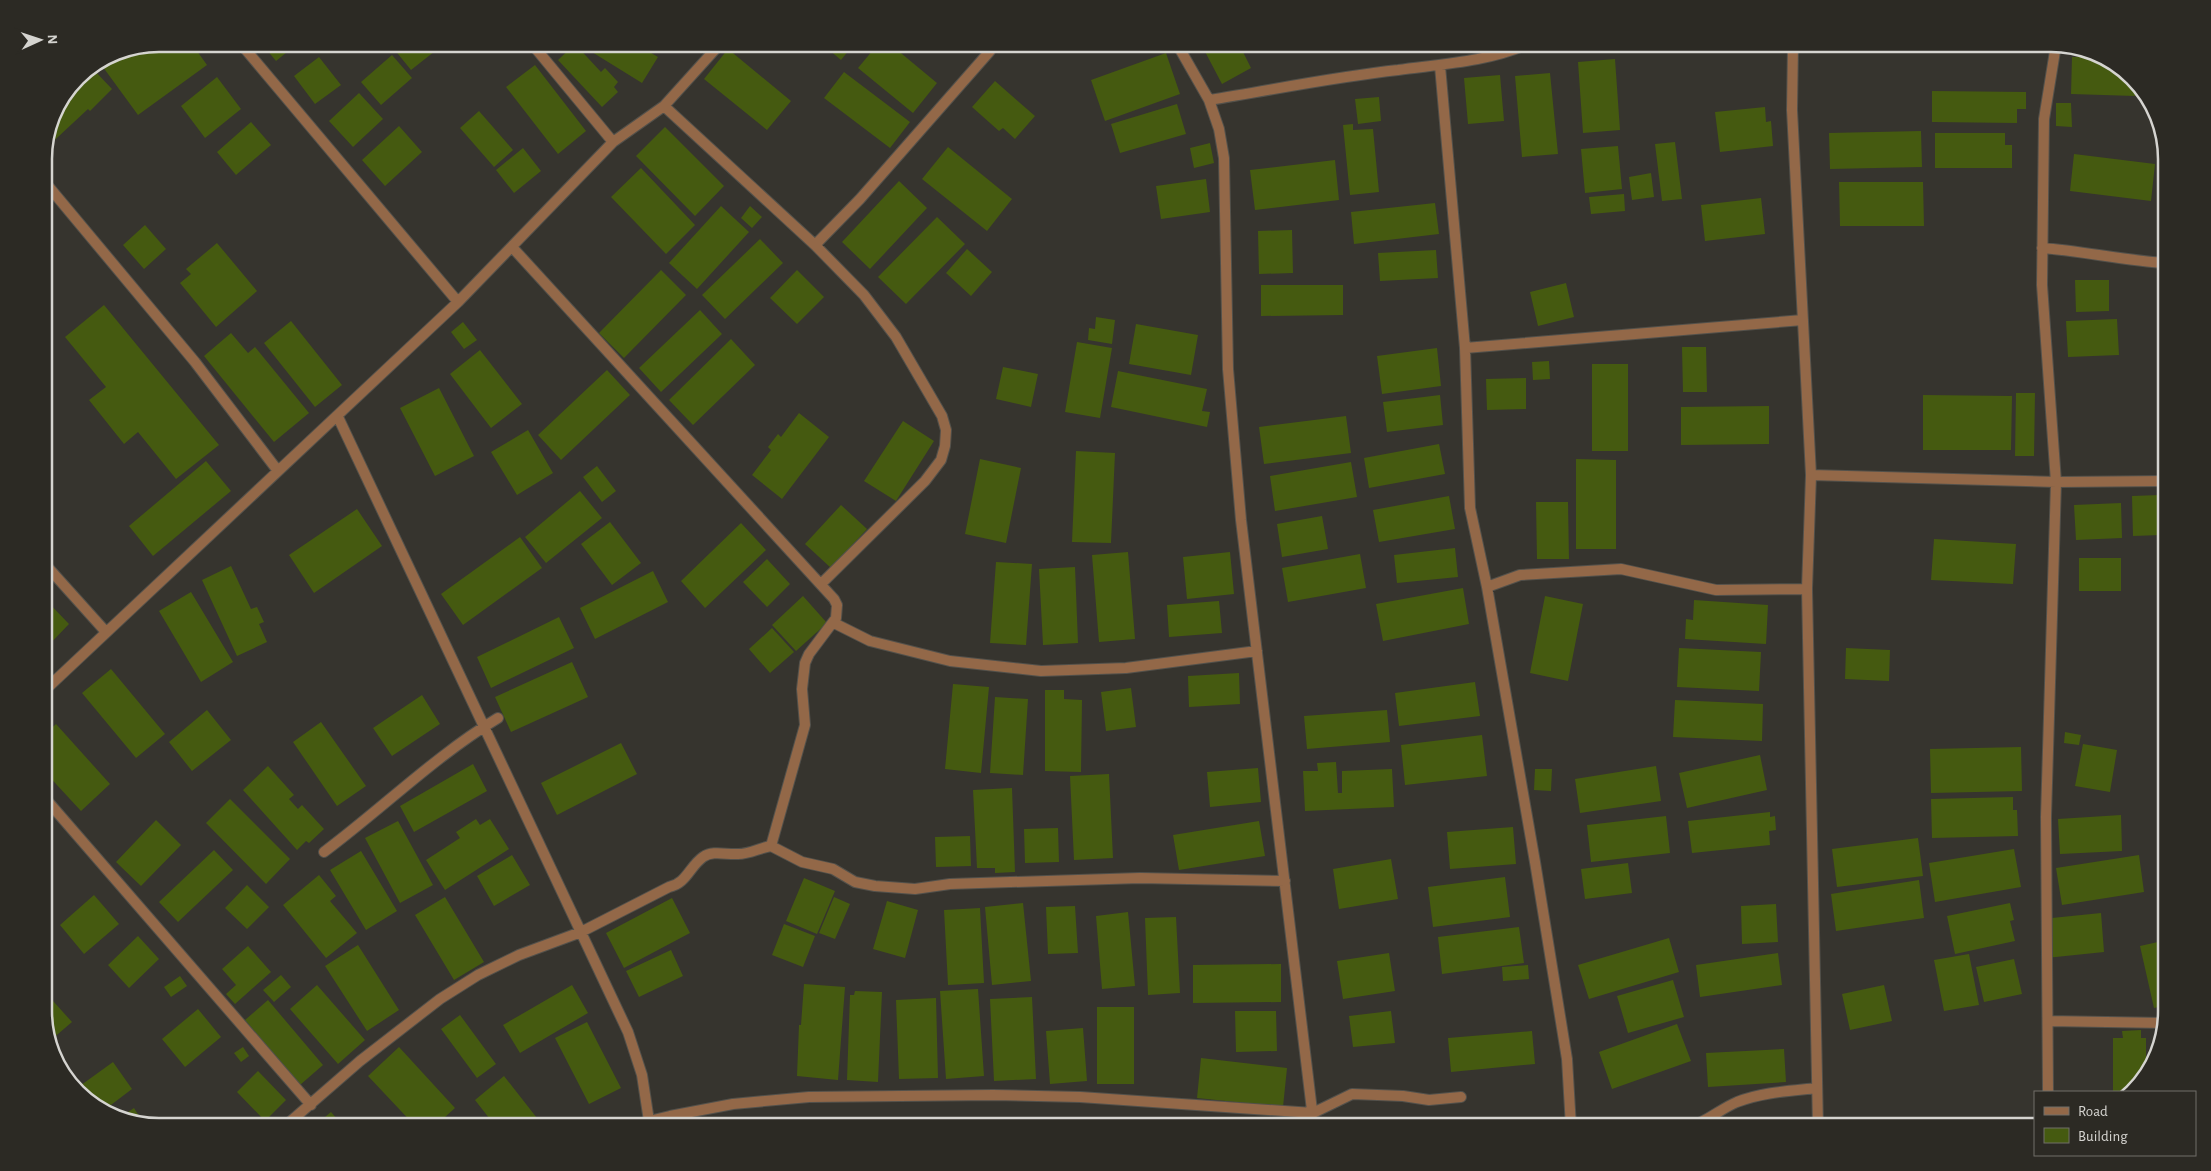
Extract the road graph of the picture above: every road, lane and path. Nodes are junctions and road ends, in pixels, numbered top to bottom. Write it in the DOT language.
graph roads {
  1 [pos="248,52"];
  2 [pos="539,52"];
  3 [pos="713,52"];
  4 [pos="989,52"];
  5 [pos="1182,52"];
  6 [pos="1509,52"];
  7 [pos="1793,52"];
  8 [pos="2055,52"];
  9 [pos="1440,66"];
  10 [pos="1209,100"];
  11 [pos="664,106"];
  12 [pos="613,142"];
  13 [pos="53,192"];
  14 [pos="815,245"];
  15 [pos="512,247"];
  16 [pos="2042,248"];
  17 [pos="2158,262"];
  18 [pos="458,302"];
  19 [pos="1803,320"];
  20 [pos="1465,348"];
  21 [pos="338,416"];
  22 [pos="278,471"];
  23 [pos="1811,475"];
  24 [pos="2158,480"];
  25 [pos="2056,482"];
  26 [pos="53,573"];
  27 [pos="821,584"];
  28 [pos="1487,587"];
  29 [pos="1807,590"];
  30 [pos="834,623"];
  31 [pos="106,632"];
  32 [pos="1257,652"];
  33 [pos="53,682"];
  34 [pos="498,718"];
  35 [pos="484,726"];
  36 [pos="53,807"];
  37 [pos="771,846"];
  38 [pos="324,852"];
  39 [pos="1285,881"];
  40 [pos="581,932"];
  41 [pos="2048,1021"];
  42 [pos="2158,1023"];
  43 [pos="1817,1088"];
  44 [pos="2048,1091"];
  45 [pos="1461,1097"];
  46 [pos="311,1105"];
  47 [pos="1313,1113"];
  48 [pos="295,1118"];
  49 [pos="649,1118"];
  50 [pos="664,1118"];
  51 [pos="1313,1118"];
  52 [pos="1570,1118"];
  53 [pos="1712,1118"];
  54 [pos="1818,1118"];
  1 -- 18 [label="street"];
  2 -- 12 [label="street"];
  3 -- 11 [label="street"];
  4 -- 14 [label="street"];
  5 -- 10 [label="street"];
  6 -- 9 [label="street"];
  7 -- 19 [label="street"];
  8 -- 16 [label="street"];
  9 -- 10 [label="street"];
  9 -- 20 [label="street"];
  10 -- 32 [label="street"];
  11 -- 12 [label="street"];
  11 -- 14 [label="street"];
  12 -- 15 [label="street"];
  13 -- 22 [label="street"];
  14 -- 27 [label="street"];
  15 -- 18 [label="street"];
  15 -- 27 [label="street"];
  16 -- 17 [label="street"];
  16 -- 25 [label="street"];
  18 -- 21 [label="street"];
  19 -- 20 [label="street"];
  19 -- 23 [label="street"];
  20 -- 28 [label="street"];
  21 -- 22 [label="street"];
  21 -- 35 [label="street"];
  22 -- 31 [label="street"];
  23 -- 25 [label="street"];
  23 -- 29 [label="street"];
  24 -- 25 [label="street"];
  25 -- 41 [label="street"];
  26 -- 31 [label="street"];
  27 -- 30 [label="street"];
  28 -- 29 [label="street"];
  28 -- 52 [label="street"];
  29 -- 43 [label="street"];
  30 -- 32 [label="street"];
  30 -- 37 [label="street"];
  31 -- 33 [label="street"];
  32 -- 39 [label="street"];
  34 -- 35 [label="street"];
  35 -- 38 [label="street"];
  35 -- 40 [label="street"];
  36 -- 46 [label="street"];
  37 -- 39 [label="street"];
  37 -- 40 [label="street"];
  39 -- 47 [label="street"];
  40 -- 46 [label="street"];
  40 -- 49 [label="street"];
  41 -- 42 [label="street"];
  41 -- 44 [label="street"];
  43 -- 53 [label="street"];
  43 -- 54 [label="street"];
  45 -- 47 [label="street"];
  46 -- 48 [label="street"];
  47 -- 50 [label="street"];
  47 -- 51 [label="street"];
}
